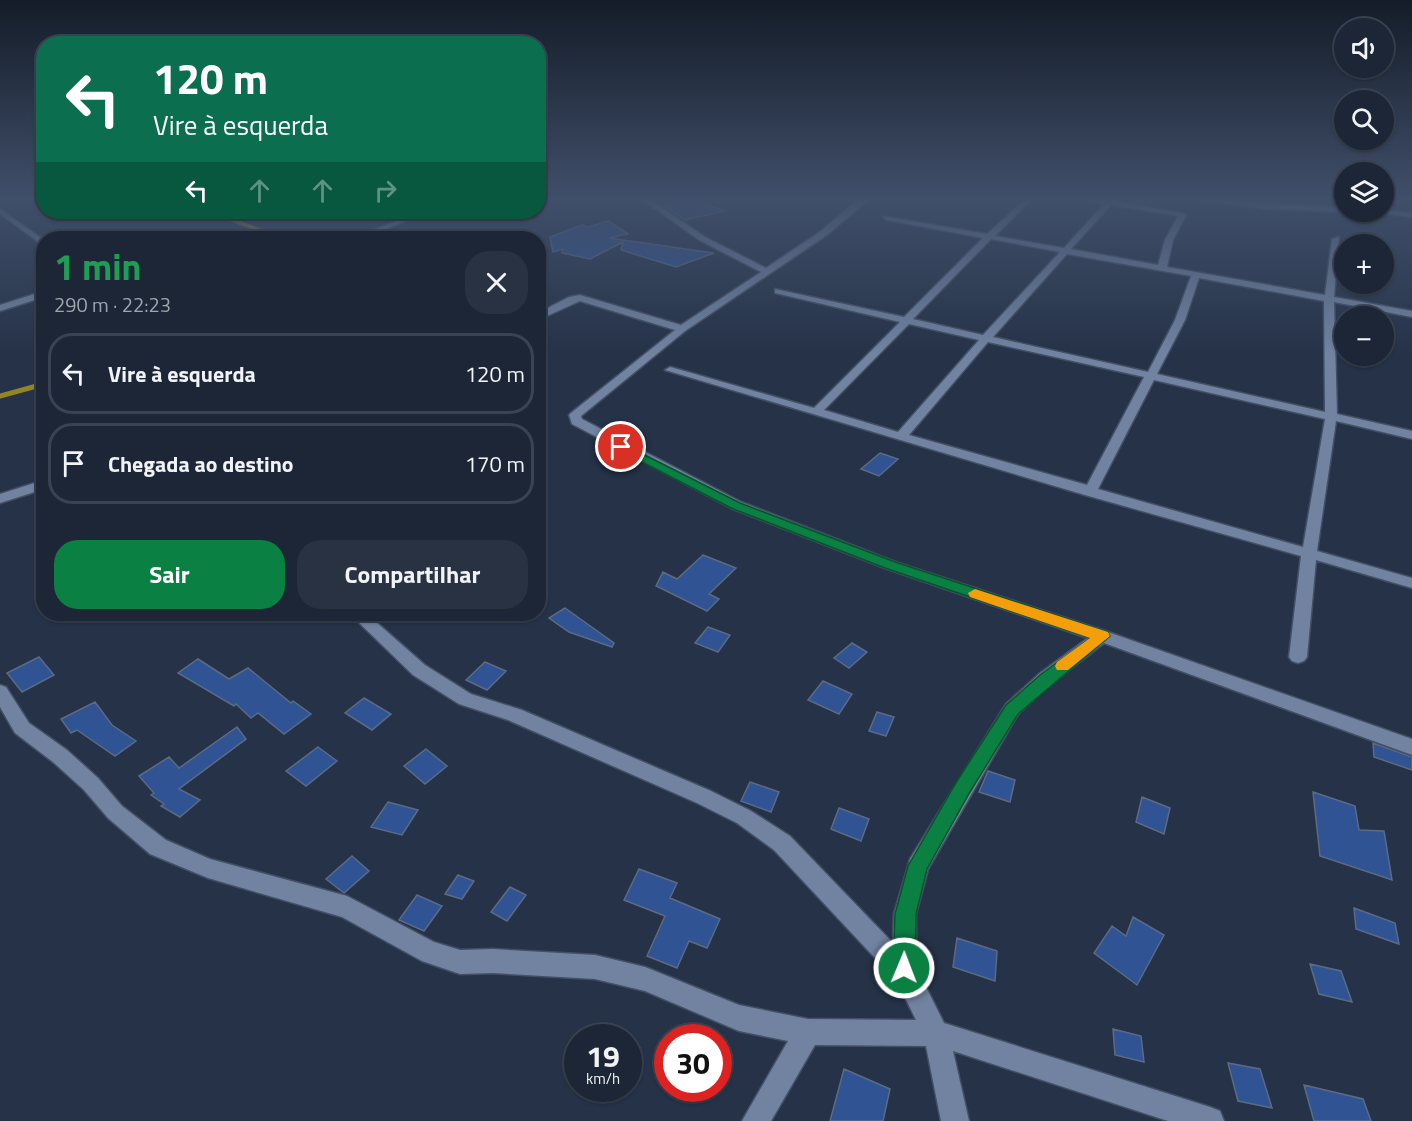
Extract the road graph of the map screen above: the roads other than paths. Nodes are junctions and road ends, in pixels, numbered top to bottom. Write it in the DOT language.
graph roads {
  1 [pos="722,250"];
  2 [pos="798,250"];
  3 [pos="975,250"];
  4 [pos="1064,250"];
  5 [pos="1066,250"];
  6 [pos="1166,250"];
  7 [pos="1334,256"];
  8 [pos="1162,268"];
  9 [pos="766,271"];
  10 [pos="1196,275"];
  11 [pos="778,291"];
  12 [pos="36,297"];
  13 [pos="1329,298"];
  14 [pos="0,308"];
  15 [pos="546,313"];
  16 [pos="1412,314"];
  17 [pos="908,321"];
  18 [pos="682,329"];
  19 [pos="986,339"];
  20 [pos="670,370"];
  21 [pos="1149,375"];
  22 [pos="816,412"];
  23 [pos="1331,417"];
  24 [pos="902,435"];
  25 [pos="1412,435"];
  26 [pos="36,487"];
  27 [pos="1090,492"];
  28 [pos="0,499"];
  29 [pos="1309,554"];
  30 [pos="1412,584"];
  31 [pos="366,621"];
  32 [pos="1102,636"];
  33 [pos="1298,657"];
  34 [pos="0,692"];
  35 [pos="1412,747"];
  36 [pos="904,968"];
  37 [pos="808,1032"];
  38 [pos="936,1034"];
  39 [pos="756,1121"];
  40 [pos="955,1121"];
  41 [pos="1210,1121"];
  1 -- 9 [label="street"];
  2 -- 9 [label="street"];
  3 -- 17 [label="street"];
  4 -- 19 [label="street"];
  5 -- 8 [label="street"];
  6 -- 8 [label="street"];
  7 -- 13 [label="street"];
  8 -- 10 [label="street"];
  9 -- 18 [label="street"];
  10 -- 13 [label="street"];
  10 -- 21 [label="street"];
  11 -- 17 [label="street"];
  12 -- 14 [label="street"];
  13 -- 16 [label="street"];
  13 -- 23 [label="street"];
  15 -- 18 [label="street"];
  17 -- 19 [label="street"];
  17 -- 22 [label="street"];
  18 -- 32 [label="street"];
  19 -- 21 [label="street"];
  19 -- 24 [label="street"];
  20 -- 22 [label="street"];
  21 -- 23 [label="street"];
  21 -- 27 [label="street"];
  22 -- 24 [label="street"];
  23 -- 25 [label="street"];
  23 -- 29 [label="street"];
  24 -- 27 [label="street"];
  26 -- 28 [label="street"];
  27 -- 29 [label="street"];
  29 -- 30 [label="street"];
  29 -- 33 [label="street"];
  31 -- 36 [label="street"];
  32 -- 35 [label="street"];
  32 -- 36 [label="street"];
  34 -- 37 [label="street"];
  36 -- 38 [label="street"];
  37 -- 38 [label="street"];
  37 -- 39 [label="street"];
  38 -- 40 [label="street"];
  38 -- 41 [label="street"];
}
